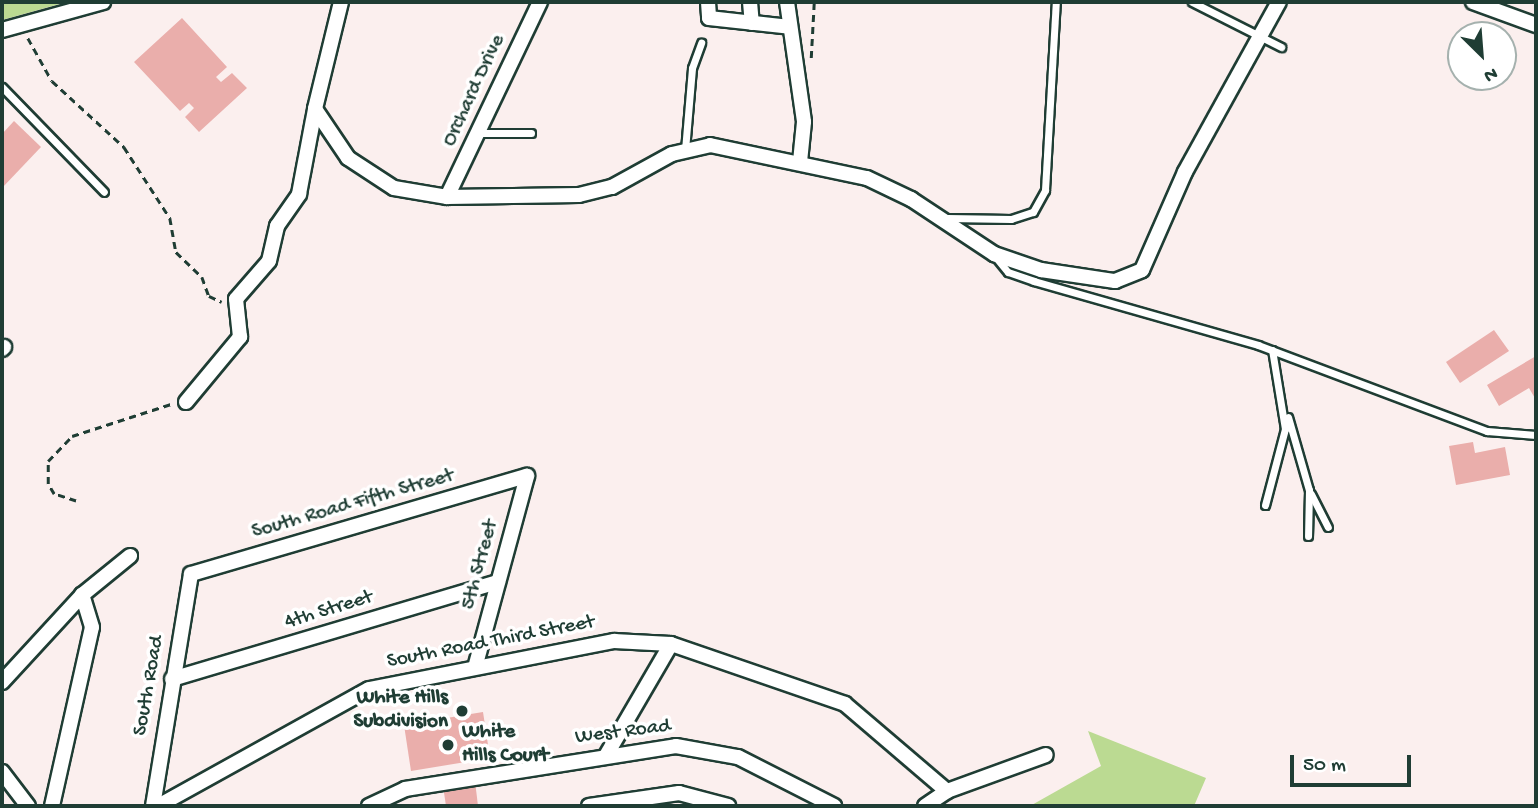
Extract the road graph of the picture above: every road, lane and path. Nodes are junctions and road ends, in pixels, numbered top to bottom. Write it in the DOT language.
graph roads {
  1 [pos="103,2"];
  2 [pos="341,2"];
  3 [pos="540,2"];
  4 [pos="708,2"];
  5 [pos="750,2"];
  6 [pos="787,2"];
  7 [pos="1056,2"];
  8 [pos="1192,2"];
  9 [pos="1279,2"];
  10 [pos="1473,2"];
  11 [pos="752,23"];
  12 [pos="1536,25"];
  13 [pos="790,27"];
  14 [pos="22,29"];
  15 [pos="2,30"];
  16 [pos="1258,36"];
  17 [pos="701,43"];
  18 [pos="1281,47"];
  19 [pos="3,92"];
  20 [pos="315,109"];
  21 [pos="478,133"];
  22 [pos="531,133"];
  23 [pos="685,150"];
  24 [pos="800,162"];
  25 [pos="104,192"];
  26 [pos="447,197"];
  27 [pos="939,218"];
  28 [pos="994,254"];
  29 [pos="237,310"];
  30 [pos="1272,350"];
  31 [pos="186,402"];
  32 [pos="1285,403"];
  33 [pos="1536,435"];
  34 [pos="527,476"];
  35 [pos="1309,490"];
  36 [pos="76,501"];
  37 [pos="1265,505"];
  38 [pos="1328,527"];
  39 [pos="1308,536"];
  40 [pos="130,556"];
  41 [pos="191,574"];
  42 [pos="498,582"];
  43 [pos="82,595"];
  44 [pos="671,644"];
  45 [pos="476,664"];
  46 [pos="172,679"];
  47 [pos="2,682"];
  48 [pos="607,754"];
  49 [pos="1046,755"];
  50 [pos="2,772"];
  51 [pos="947,791"];
  52 [pos="28,806"];
  53 [pos="52,806"];
  54 [pos="156,806"];
  55 [pos="369,806"];
  56 [pos="589,806"];
  57 [pos="728,806"];
  58 [pos="834,806"];
  59 [pos="925,806"];
  1 -- 14 [label="street"];
  2 -- 20 [label="street"];
  3 -- 21 [label="street, Orchard Drive"];
  4 -- 11 [label="street"];
  5 -- 11 [label="street"];
  6 -- 13 [label="street"];
  7 -- 27 [label="lane"];
  8 -- 16 [label="lane"];
  9 -- 16 [label="street"];
  10 -- 12 [label="street"];
  11 -- 13 [label="street"];
  13 -- 24 [label="street"];
  14 -- 15 [label="street"];
  14 -- 29 [label="path"];
  16 -- 18 [label="lane"];
  16 -- 28 [label="street"];
  17 -- 23 [label="lane"];
  19 -- 25 [label="lane"];
  20 -- 26 [label="street"];
  20 -- 29 [label="street"];
  21 -- 22 [label="lane"];
  21 -- 26 [label="street, Orchard Drive"];
  23 -- 24 [label="street"];
  23 -- 26 [label="street"];
  24 -- 27 [label="street"];
  27 -- 28 [label="street"];
  28 -- 30 [label="lane"];
  29 -- 31 [label="street"];
  30 -- 32 [label="lane"];
  30 -- 33 [label="lane"];
  31 -- 36 [label="path"];
  32 -- 35 [label="lane"];
  32 -- 37 [label="lane"];
  34 -- 41 [label="street, South Road Fifth Street"];
  34 -- 42 [label="street, 5th Street"];
  35 -- 38 [label="lane"];
  35 -- 39 [label="lane"];
  40 -- 43 [label="street"];
  41 -- 46 [label="street, South Road"];
  42 -- 45 [label="street, 5th Street"];
  42 -- 46 [label="street, 4th Street"];
  43 -- 47 [label="street"];
  43 -- 53 [label="street"];
  44 -- 45 [label="street, South Road Third Street"];
  44 -- 48 [label="street"];
  44 -- 51 [label="street, South Road Third Street"];
  45 -- 54 [label="street, South Road Third Street"];
  46 -- 54 [label="street, South Road"];
  48 -- 55 [label="street, West Road"];
  48 -- 58 [label="street, West Road"];
  49 -- 51 [label="street"];
  50 -- 52 [label="street"];
  51 -- 59 [label="street"];
  56 -- 57 [label="street"];
}
